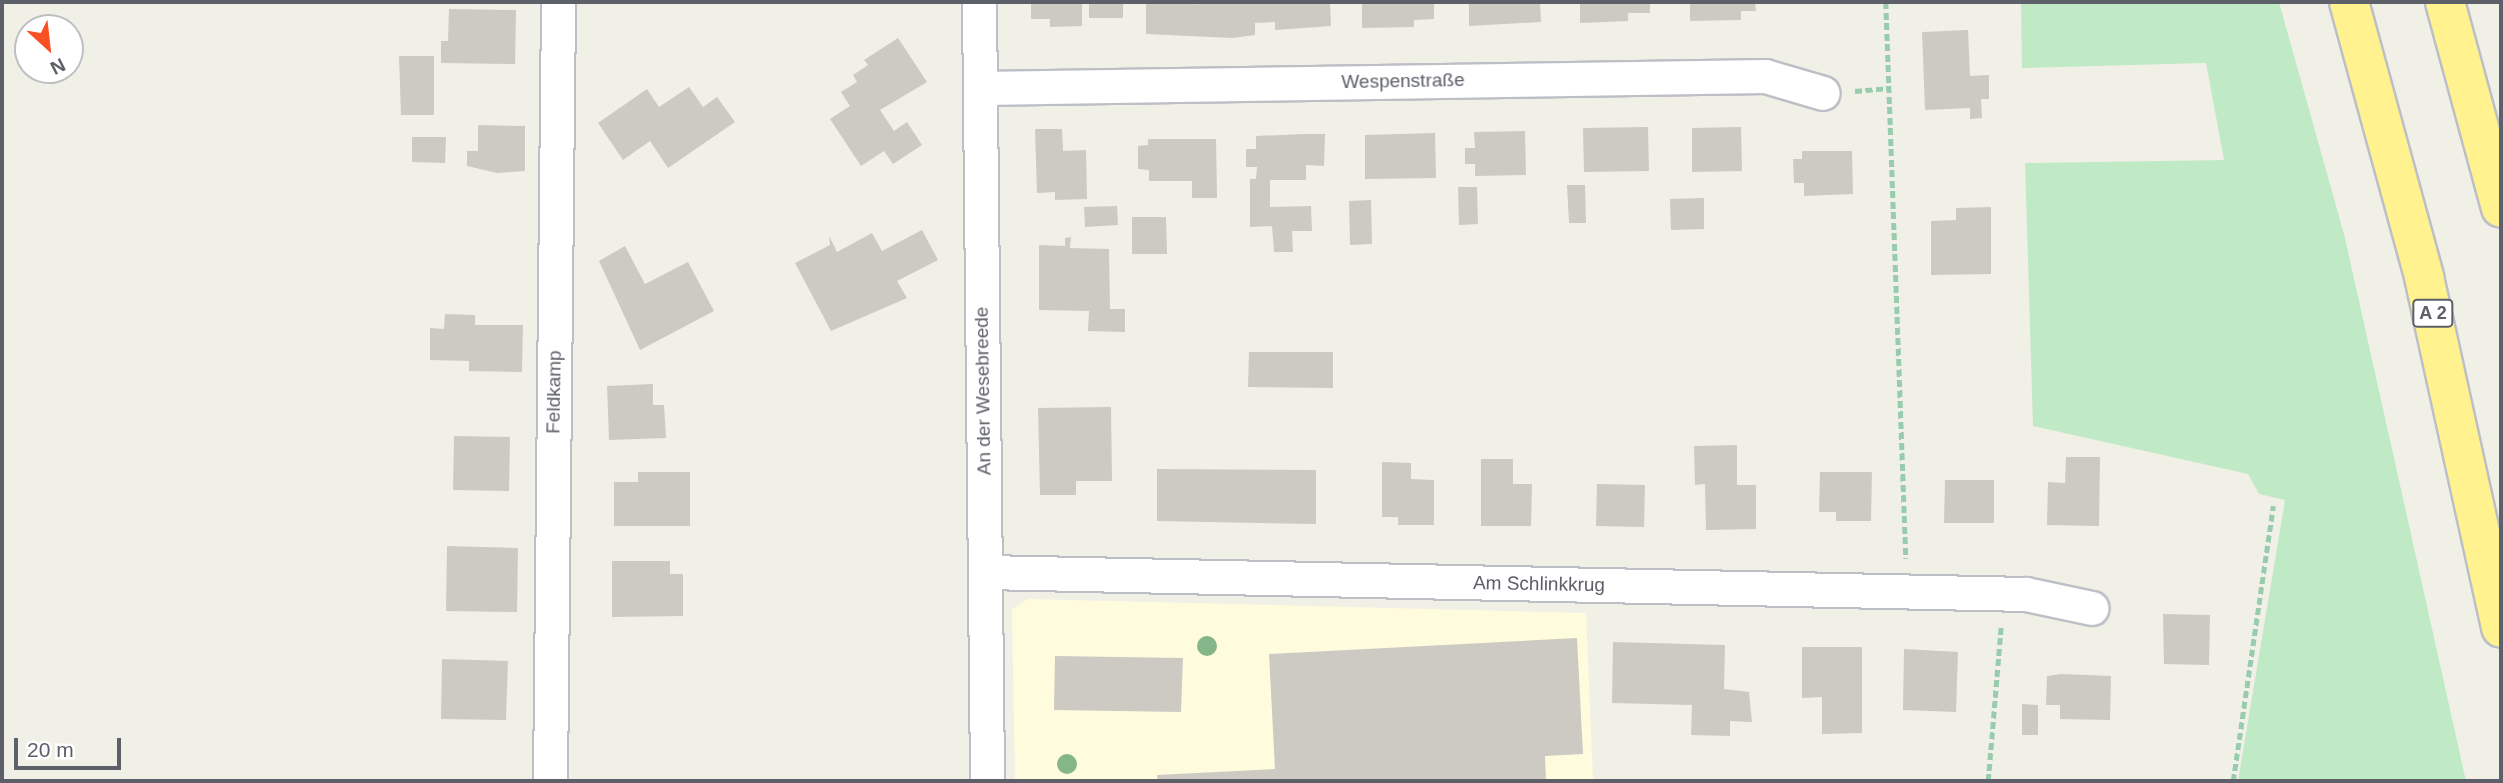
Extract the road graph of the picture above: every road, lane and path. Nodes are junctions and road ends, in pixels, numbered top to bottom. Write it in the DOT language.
graph roads {
  1 [pos="558,2"];
  2 [pos="979,2"];
  3 [pos="1886,2"];
  4 [pos="2350,2"];
  5 [pos="2445,2"];
  6 [pos="979,88"];
  7 [pos="1823,93"];
  8 [pos="2501,208"];
  9 [pos="2273,506"];
  10 [pos="985,572"];
  11 [pos="1908,592"];
  12 [pos="2004,594"];
  13 [pos="2092,608"];
  14 [pos="2501,628"];
  15 [pos="550,781"];
  16 [pos="987,781"];
  17 [pos="1988,781"];
  18 [pos="2233,781"];
  1 -- 15 [label="street, Feldkamp"];
  2 -- 6 [label="street, An der Wesebreede"];
  3 -- 11 [label="path"];
  4 -- 14 [label="highway, A 2"];
  5 -- 8 [label="highway"];
  6 -- 7 [label="street, Wespenstraße"];
  6 -- 10 [label="street, An der Wesebreede"];
  9 -- 18 [label="path"];
  10 -- 11 [label="street, Am Schlinkkrug"];
  10 -- 16 [label="street, An der Wesebreede"];
  11 -- 12 [label="street, Am Schlinkkrug"];
  12 -- 13 [label="street, Am Schlinkkrug"];
  12 -- 17 [label="path"];
}
